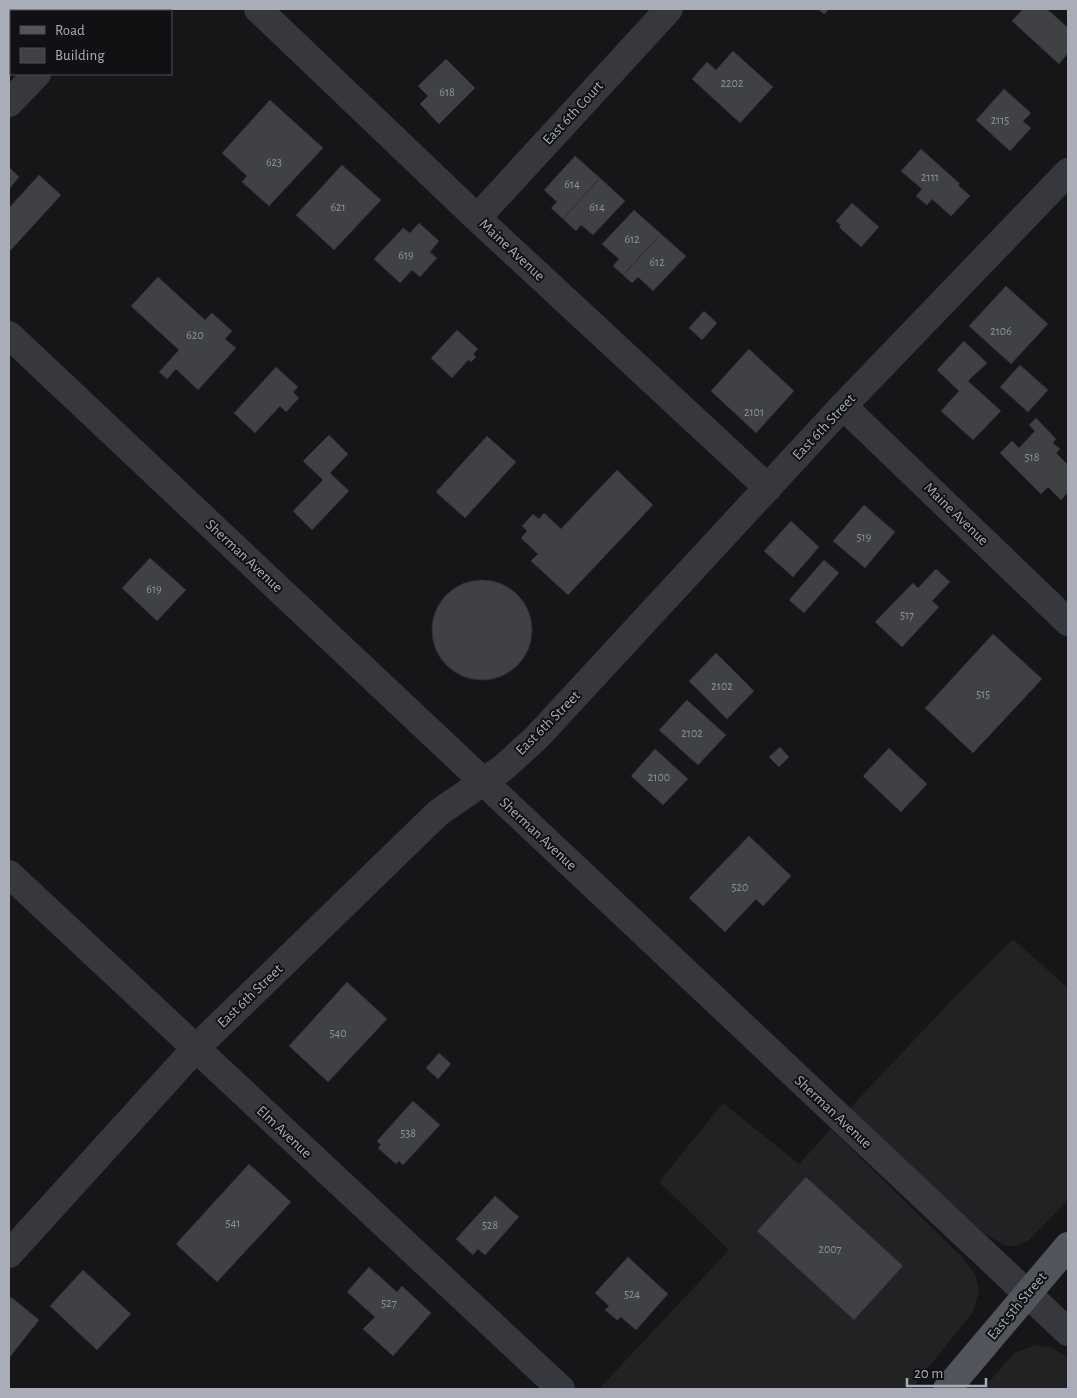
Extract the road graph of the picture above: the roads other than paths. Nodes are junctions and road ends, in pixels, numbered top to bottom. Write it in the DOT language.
graph roads {
  1 [pos="258,9"];
  2 [pos="668,9"];
  3 [pos="36,75"];
  4 [pos="9,102"];
  5 [pos="1068,172"];
  6 [pos="477,218"];
  7 [pos="9,335"];
  8 [pos="843,406"];
  9 [pos="768,488"];
  10 [pos="1068,622"];
  11 [pos="482,781"];
  12 [pos="9,874"];
  13 [pos="196,1049"];
  14 [pos="1068,1246"];
  15 [pos="9,1254"];
  16 [pos="1026,1294"];
  17 [pos="1068,1332"];
  18 [pos="561,1389"];
  19 [pos="947,1389"];
  1 -- 6 [label="street, Maine Avenue"];
  2 -- 6 [label="street, East 6th Court"];
  3 -- 4 [label="street"];
  5 -- 8 [label="street, East 6th Street"];
  6 -- 9 [label="street, Maine Avenue"];
  7 -- 11 [label="street, Sherman Avenue"];
  8 -- 9 [label="street, East 6th Street"];
  8 -- 10 [label="street, Maine Avenue"];
  9 -- 11 [label="street, East 6th Street"];
  11 -- 13 [label="street, East 6th Street"];
  11 -- 16 [label="street, Sherman Avenue"];
  12 -- 13 [label="street, Elm Avenue"];
  13 -- 15 [label="street, East 6th Street"];
  13 -- 18 [label="street, Elm Avenue"];
  14 -- 16 [label="main road, East 5th Street"];
  16 -- 17 [label="street, Sherman Avenue"];
  16 -- 19 [label="main road, East 5th Street"];
}
